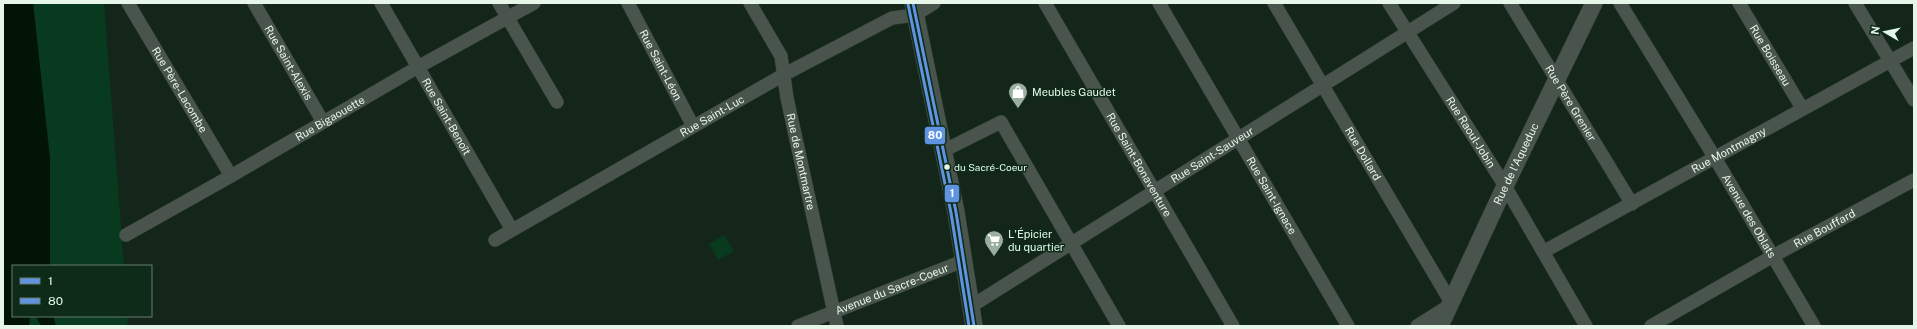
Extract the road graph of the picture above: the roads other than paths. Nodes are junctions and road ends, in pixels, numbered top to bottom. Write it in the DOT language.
graph roads {
  1 [pos="128,3"];
  2 [pos="254,3"];
  3 [pos="381,3"];
  4 [pos="499,3"];
  5 [pos="534,3"];
  6 [pos="628,3"];
  7 [pos="750,3"];
  8 [pos="934,3"];
  9 [pos="1046,3"];
  10 [pos="1159,3"];
  11 [pos="1274,3"];
  12 [pos="1389,3"];
  13 [pos="1454,3"];
  14 [pos="1510,3"];
  15 [pos="1594,3"];
  16 [pos="1620,3"];
  17 [pos="1738,3"];
  18 [pos="1855,3"];
  19 [pos="914,9"];
  20 [pos="507,18"];
  21 [pos="1406,32"];
  22 [pos="1914,48"];
  23 [pos="1890,61"];
  24 [pos="418,67"];
  25 [pos="785,74"];
  26 [pos="1557,79"];
  27 [pos="1322,85"];
  28 [pos="1914,100"];
  29 [pos="557,102"];
  30 [pos="1802,108"];
  31 [pos="324,122"];
  32 [pos="693,126"];
  33 [pos="1239,138"];
  34 [pos="943,151"];
  35 [pos="1715,158"];
  36 [pos="231,176"];
  37 [pos="1914,180"];
  38 [pos="1505,186"];
  39 [pos="1155,192"];
  40 [pos="1632,204"];
  41 [pos="512,230"];
  42 [pos="126,235"];
  43 [pos="495,240"];
  44 [pos="1072,244"];
  45 [pos="1543,252"];
  46 [pos="1773,256"];
  47 [pos="963,261"];
  48 [pos="1452,304"];
  49 [pos="970,307"];
  50 [pos="834,312"];
  51 [pos="798,326"];
  52 [pos="837,326"];
  53 [pos="974,326"];
  54 [pos="1119,326"];
  55 [pos="1233,326"];
  56 [pos="1348,326"];
  57 [pos="1417,326"];
  58 [pos="1440,326"];
  59 [pos="1586,326"];
  60 [pos="1651,326"];
  61 [pos="1814,326"];
  1 -- 36 [label="street, Rue Père-Lacombe"];
  2 -- 31 [label="street, Rue Saint-Alexis"];
  3 -- 24 [label="street, Rue Saint-Benoît"];
  4 -- 20 [label="street"];
  5 -- 20 [label="street, Rue Bigaouette"];
  6 -- 32 [label="street, Rue Saint-Léon"];
  7 -- 25 [label="street, Rue de Montmartre"];
  8 -- 19 [label="street, Rue Saint-Luc"];
  9 -- 39 [label="street, Rue Saint-Bonaventure"];
  10 -- 33 [label="street, Rue Saint-Ignace"];
  11 -- 27 [label="street, Rue Dollard"];
  12 -- 21 [label="street, Rue Raoul-Jobin"];
  13 -- 21 [label="street, Rue Saint-Sauveur"];
  14 -- 26 [label="street, Rue Père Grenier"];
  15 -- 26 [label="street, Rue de l'Aqueduc"];
  16 -- 35 [label="street, Avenue des Oblats"];
  17 -- 30 [label="street, Rue Boisseau"];
  18 -- 23 [label="street"];
  19 -- 25 [label="street, Rue Saint-Luc"];
  19 -- 34 [label="street"];
  20 -- 24 [label="street, Rue Bigaouette"];
  20 -- 29 [label="street"];
  21 -- 27 [label="street, Rue Saint-Sauveur"];
  21 -- 38 [label="street, Rue Raoul-Jobin"];
  22 -- 23 [label="street, Rue Montmagny"];
  23 -- 28 [label="street"];
  23 -- 30 [label="street, Rue Montmagny"];
  24 -- 31 [label="street, Rue Bigaouette"];
  24 -- 41 [label="street, Rue Saint-Benoît"];
  25 -- 32 [label="street, Rue Saint-Luc"];
  25 -- 50 [label="street, Rue de Montmartre"];
  26 -- 38 [label="street, Rue de l'Aqueduc"];
  26 -- 40 [label="street, Rue Père Grenier"];
  27 -- 33 [label="street, Rue Saint-Sauveur"];
  27 -- 48 [label="street, Rue Dollard"];
  30 -- 35 [label="street, Rue Montmagny"];
  31 -- 36 [label="street, Rue Bigaouette"];
  32 -- 41 [label="street, Rue Saint-Luc"];
  33 -- 39 [label="street, Rue Saint-Sauveur"];
  33 -- 56 [label="street, Rue Saint-Ignace"];
  34 -- 44 [label="street"];
  34 -- 47 [label="street"];
  35 -- 40 [label="street, Rue Montmagny"];
  35 -- 46 [label="street, Avenue des Oblats"];
  36 -- 42 [label="street, Rue Bigaouette"];
  37 -- 46 [label="street, Rue Bouffard"];
  38 -- 45 [label="street, Rue Raoul-Jobin"];
  38 -- 48 [label="street, Rue de l'Aqueduc"];
  39 -- 44 [label="street, Rue Saint-Sauveur"];
  39 -- 55 [label="street, Rue Saint-Bonaventure"];
  40 -- 45 [label="street, Rue Montmagny"];
  41 -- 43 [label="street, Rue Saint-Luc"];
  44 -- 49 [label="street, Rue Saint-Sauveur"];
  44 -- 54 [label="street"];
  45 -- 59 [label="street, Rue Raoul-Jobin"];
  46 -- 60 [label="street, Rue Bouffard"];
  46 -- 61 [label="street, Avenue des Oblats"];
  47 -- 49 [label="street"];
  47 -- 50 [label="street, Avenue du Sacre-Coeur"];
  48 -- 57 [label="street"];
  48 -- 58 [label="street, Rue de l'Aqueduc"];
  49 -- 53 [label="street"];
  50 -- 51 [label="street, Avenue du Sacre-Coeur"];
  50 -- 52 [label="street, Rue de Montmartre"];
}
